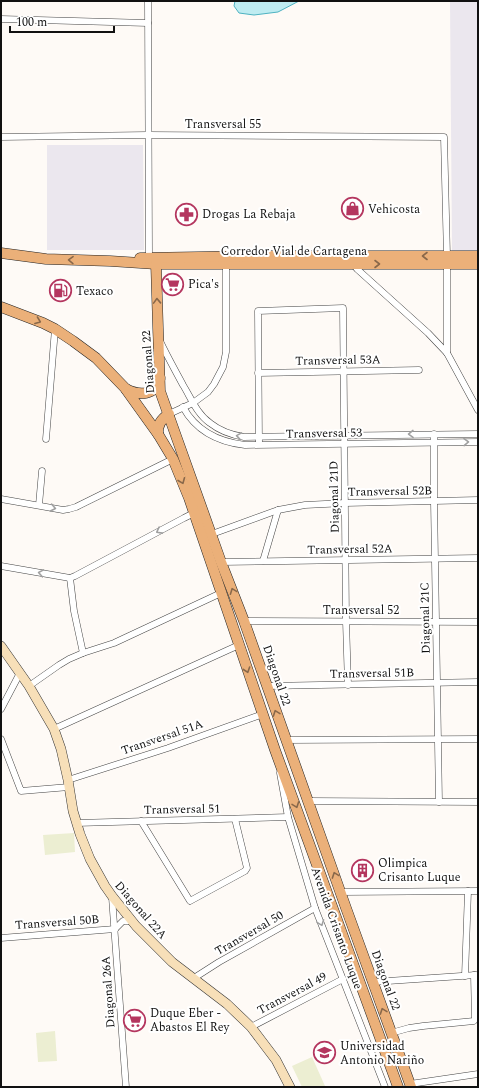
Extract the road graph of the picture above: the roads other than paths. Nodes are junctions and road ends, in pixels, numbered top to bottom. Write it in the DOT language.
graph roads {
  1 [pos="148,1"];
  2 [pos="1,19"];
  3 [pos="148,22"];
  4 [pos="148,135"];
  5 [pos="1,137"];
  6 [pos="1,253"];
  7 [pos="478,256"];
  8 [pos="447,260"];
  9 [pos="152,261"];
  10 [pos="226,264"];
  11 [pos="354,264"];
  12 [pos="478,264"];
  13 [pos="1,307"];
  14 [pos="55,329"];
  15 [pos="159,338"];
  16 [pos="447,352"];
  17 [pos="419,370"];
  18 [pos="344,371"];
  19 [pos="258,373"];
  20 [pos="160,376"];
  21 [pos="125,388"];
  22 [pos="193,403"];
  23 [pos="183,408"];
  24 [pos="478,410"];
  25 [pos="169,414"];
  26 [pos="158,434"];
  27 [pos="434,434"];
  28 [pos="478,434"];
  29 [pos="344,435"];
  30 [pos="259,437"];
  31 [pos="46,439"];
  32 [pos="435,442"];
  33 [pos="478,442"];
  34 [pos="259,444"];
  35 [pos="344,444"];
  36 [pos="173,459"];
  37 [pos="42,471"];
  38 [pos="1,499"];
  39 [pos="478,500"];
  40 [pos="434,501"];
  41 [pos="345,503"];
  42 [pos="39,505"];
  43 [pos="278,510"];
  44 [pos="194,514"];
  45 [pos="212,534"];
  46 [pos="478,558"];
  47 [pos="435,559"];
  48 [pos="346,560"];
  49 [pos="263,561"];
  50 [pos="222,562"];
  51 [pos="1,566"];
  52 [pos="70,578"];
  53 [pos="221,593"];
  54 [pos="244,621"];
  55 [pos="346,621"];
  56 [pos="437,622"];
  57 [pos="478,622"];
  58 [pos="239,645"];
  59 [pos="1,646"];
  60 [pos="83,653"];
  61 [pos="20,673"];
  62 [pos="478,682"];
  63 [pos="437,683"];
  64 [pos="348,685"];
  65 [pos="29,686"];
  66 [pos="266,686"];
  67 [pos="1,709"];
  68 [pos="263,714"];
  69 [pos="54,729"];
  70 [pos="1,739"];
  71 [pos="438,739"];
  72 [pos="478,739"];
  73 [pos="286,740"];
  74 [pos="275,750"];
  75 [pos="69,783"];
  76 [pos="308,801"];
  77 [pos="439,802"];
  78 [pos="478,802"];
  79 [pos="288,817"];
  80 [pos="235,819"];
  81 [pos="141,821"];
  82 [pos="76,823"];
  83 [pos="468,891"];
  84 [pos="478,891"];
  85 [pos="341,892"];
  86 [pos="112,896"];
  87 [pos="315,908"];
  88 [pos="136,926"];
  89 [pos="115,929"];
  90 [pos="1,938"];
  91 [pos="476,975"];
  92 [pos="465,976"];
  93 [pos="194,978"];
  94 [pos="343,979"];
  95 [pos="373,982"];
  96 [pos="251,1027"];
  97 [pos="392,1033"];
  98 [pos="478,1074"];
  99 [pos="410,1086"];
  100 [pos="126,1087"];
  101 [pos="290,1087"];
  102 [pos="385,1087"];
  103 [pos="398,1087"];
  1 -- 3 [label="street, Diagonal 22"];
  2 -- 3 [label="street"];
  3 -- 4 [label="street, Diagonal 22"];
  4 -- 5 [label="street, Transversal 55"];
  4 -- 8 [label="street, Transversal 55"];
  4 -- 9 [label="street, Diagonal 22"];
  9 -- 6 [label="main road, Corredor Vial de Cartagena, one-way"];
  7 -- 8 [label="main road, Corredor Vial de Cartagena"];
  8 -- 9 [label="main road, Corredor Vial de Cartagena, one-way"];
  11 -- 8 [label="main road, Corredor Vial de Cartagena, one-way"];
  8 -- 12 [label="main road, Corredor Vial de Cartagena"];
  8 -- 16 [label="street"];
  9 -- 10 [label="main road, Corredor Vial de Cartagena"];
  15 -- 9 [label="main road, Diagonal 22, one-way"];
  10 -- 11 [label="main road, Corredor Vial de Cartagena"];
  10 -- 22 [label="street"];
  11 -- 16 [label="street"];
  13 -- 14 [label="main road, Diagonal 22, one-way"];
  14 -- 21 [label="main road, Diagonal 22"];
  14 -- 31 [label="street"];
  15 -- 20 [label="main road, Diagonal 22"];
  15 -- 22 [label="street, Transversal 53"];
  16 -- 24 [label="street"];
  17 -- 18 [label="street, Transversal 53A"];
  18 -- 19 [label="street, Transversal 53A"];
  18 -- 19 [label="street, Diagonal 21D"];
  18 -- 29 [label="street, Diagonal 21D"];
  19 -- 30 [label="street"];
  20 -- 21 [label="main road"];
  20 -- 25 [label="main road, Diagonal 22"];
  21 -- 26 [label="main road, Diagonal 22"];
  22 -- 23 [label="street"];
  30 -- 22 [label="street, Transversal 53, one-way"];
  23 -- 25 [label="street"];
  23 -- 34 [label="street, Transversal 53"];
  25 -- 26 [label="main road"];
  25 -- 45 [label="main road, Diagonal 22"];
  26 -- 36 [label="main road, Diagonal 22"];
  27 -- 28 [label="street, Transversal 53"];
  27 -- 29 [label="street, Transversal 53, one-way"];
  27 -- 32 [label="street, Diagonal 21C"];
  29 -- 30 [label="street, Transversal 53"];
  29 -- 35 [label="street, Diagonal 21D"];
  30 -- 34 [label="street"];
  32 -- 33 [label="street, Transversal 53, one-way"];
  32 -- 35 [label="street, Transversal 53"];
  32 -- 40 [label="street, Diagonal 21C"];
  34 -- 35 [label="street, Transversal 53"];
  35 -- 41 [label="street, Diagonal 21D"];
  42 -- 36 [label="street, one-way"];
  36 -- 44 [label="main road, Diagonal 22, one-way"];
  37 -- 42 [label="street"];
  38 -- 42 [label="street"];
  39 -- 40 [label="street, Transversal 52B"];
  40 -- 41 [label="street, Transversal 52B"];
  40 -- 47 [label="street, Diagonal 21C"];
  41 -- 43 [label="street, Transversal 52B"];
  41 -- 48 [label="street, Diagonal 21D"];
  43 -- 45 [label="street, Transversal 52B"];
  43 -- 49 [label="street"];
  44 -- 52 [label="street, one-way"];
  44 -- 53 [label="main road, Diagonal 22"];
  45 -- 50 [label="main road, Diagonal 22"];
  46 -- 47 [label="street, Transversal 52A"];
  47 -- 48 [label="street, Transversal 52A"];
  47 -- 56 [label="street, Diagonal 21C"];
  48 -- 49 [label="street, Transversal 52A"];
  48 -- 55 [label="street, Diagonal 21D"];
  49 -- 50 [label="street, Transversal 52A"];
  54 -- 50 [label="main road, Diagonal 22, one-way"];
  52 -- 51 [label="street, one-way"];
  52 -- 60 [label="street"];
  53 -- 58 [label="main road, Diagonal 22"];
  53 -- 60 [label="street"];
  54 -- 55 [label="street, Transversal 52"];
  54 -- 66 [label="main road, Diagonal 22"];
  55 -- 56 [label="street, Transversal 52"];
  55 -- 64 [label="street, Diagonal 21D"];
  56 -- 57 [label="street, Transversal 52"];
  56 -- 63 [label="street, Diagonal 21C"];
  58 -- 68 [label="main road, Diagonal 22, one-way"];
  58 -- 69 [label="street"];
  59 -- 61 [label="street, Diagonal 22A"];
  60 -- 65 [label="street"];
  61 -- 65 [label="street, Diagonal 22A"];
  61 -- 67 [label="street"];
  62 -- 63 [label="street, Transversal 51B"];
  63 -- 64 [label="street, Transversal 51B"];
  63 -- 71 [label="street, Diagonal 21C"];
  64 -- 66 [label="street, Transversal 51B"];
  65 -- 69 [label="street, Diagonal 22A"];
  73 -- 66 [label="main road, Diagonal 22, one-way"];
  68 -- 74 [label="main road, Diagonal 22"];
  68 -- 75 [label="street, Transversal 51A"];
  69 -- 75 [label="street, Diagonal 22A"];
  70 -- 75 [label="street, Transversal 51A"];
  71 -- 72 [label="street"];
  71 -- 73 [label="street"];
  71 -- 77 [label="street, Diagonal 21C"];
  73 -- 76 [label="main road, Diagonal 22"];
  74 -- 79 [label="street, Avenida Crisanto Luque"];
  74 -- 103 [label="main road, Diagonal 22, one-way"];
  75 -- 82 [label="street, Diagonal 22A"];
  76 -- 77 [label="street"];
  85 -- 76 [label="main road, Diagonal 22, one-way"];
  77 -- 78 [label="street"];
  79 -- 80 [label="street, Transversal 51"];
  79 -- 87 [label="street, Avenida Crisanto Luque"];
  80 -- 81 [label="street, Transversal 51"];
  80 -- 81 [label="street"];
  81 -- 82 [label="street, Transversal 51"];
  82 -- 86 [label="street, Diagonal 22A"];
  83 -- 84 [label="street"];
  83 -- 85 [label="street"];
  83 -- 92 [label="street"];
  85 -- 95 [label="main road, Diagonal 22"];
  86 -- 88 [label="street, Diagonal 22A"];
  86 -- 89 [label="street, Diagonal 26A"];
  87 -- 93 [label="street, Transversal 50"];
  87 -- 94 [label="street, Avenida Crisanto Luque, one-way"];
  88 -- 89 [label="street, Transversal 50B"];
  88 -- 93 [label="street, Diagonal 22A"];
  89 -- 90 [label="street, Transversal 50B"];
  89 -- 100 [label="street, Diagonal 26A"];
  91 -- 92 [label="street"];
  91 -- 97 [label="street"];
  92 -- 95 [label="street"];
  93 -- 96 [label="street, Diagonal 22A"];
  94 -- 96 [label="street, Transversal 49"];
  94 -- 102 [label="street, Avenida Crisanto Luque"];
  97 -- 95 [label="main road, Diagonal 22, one-way"];
  96 -- 101 [label="street, Diagonal 22A"];
  97 -- 99 [label="main road, Diagonal 22"];
  98 -- 99 [label="street"];
}
